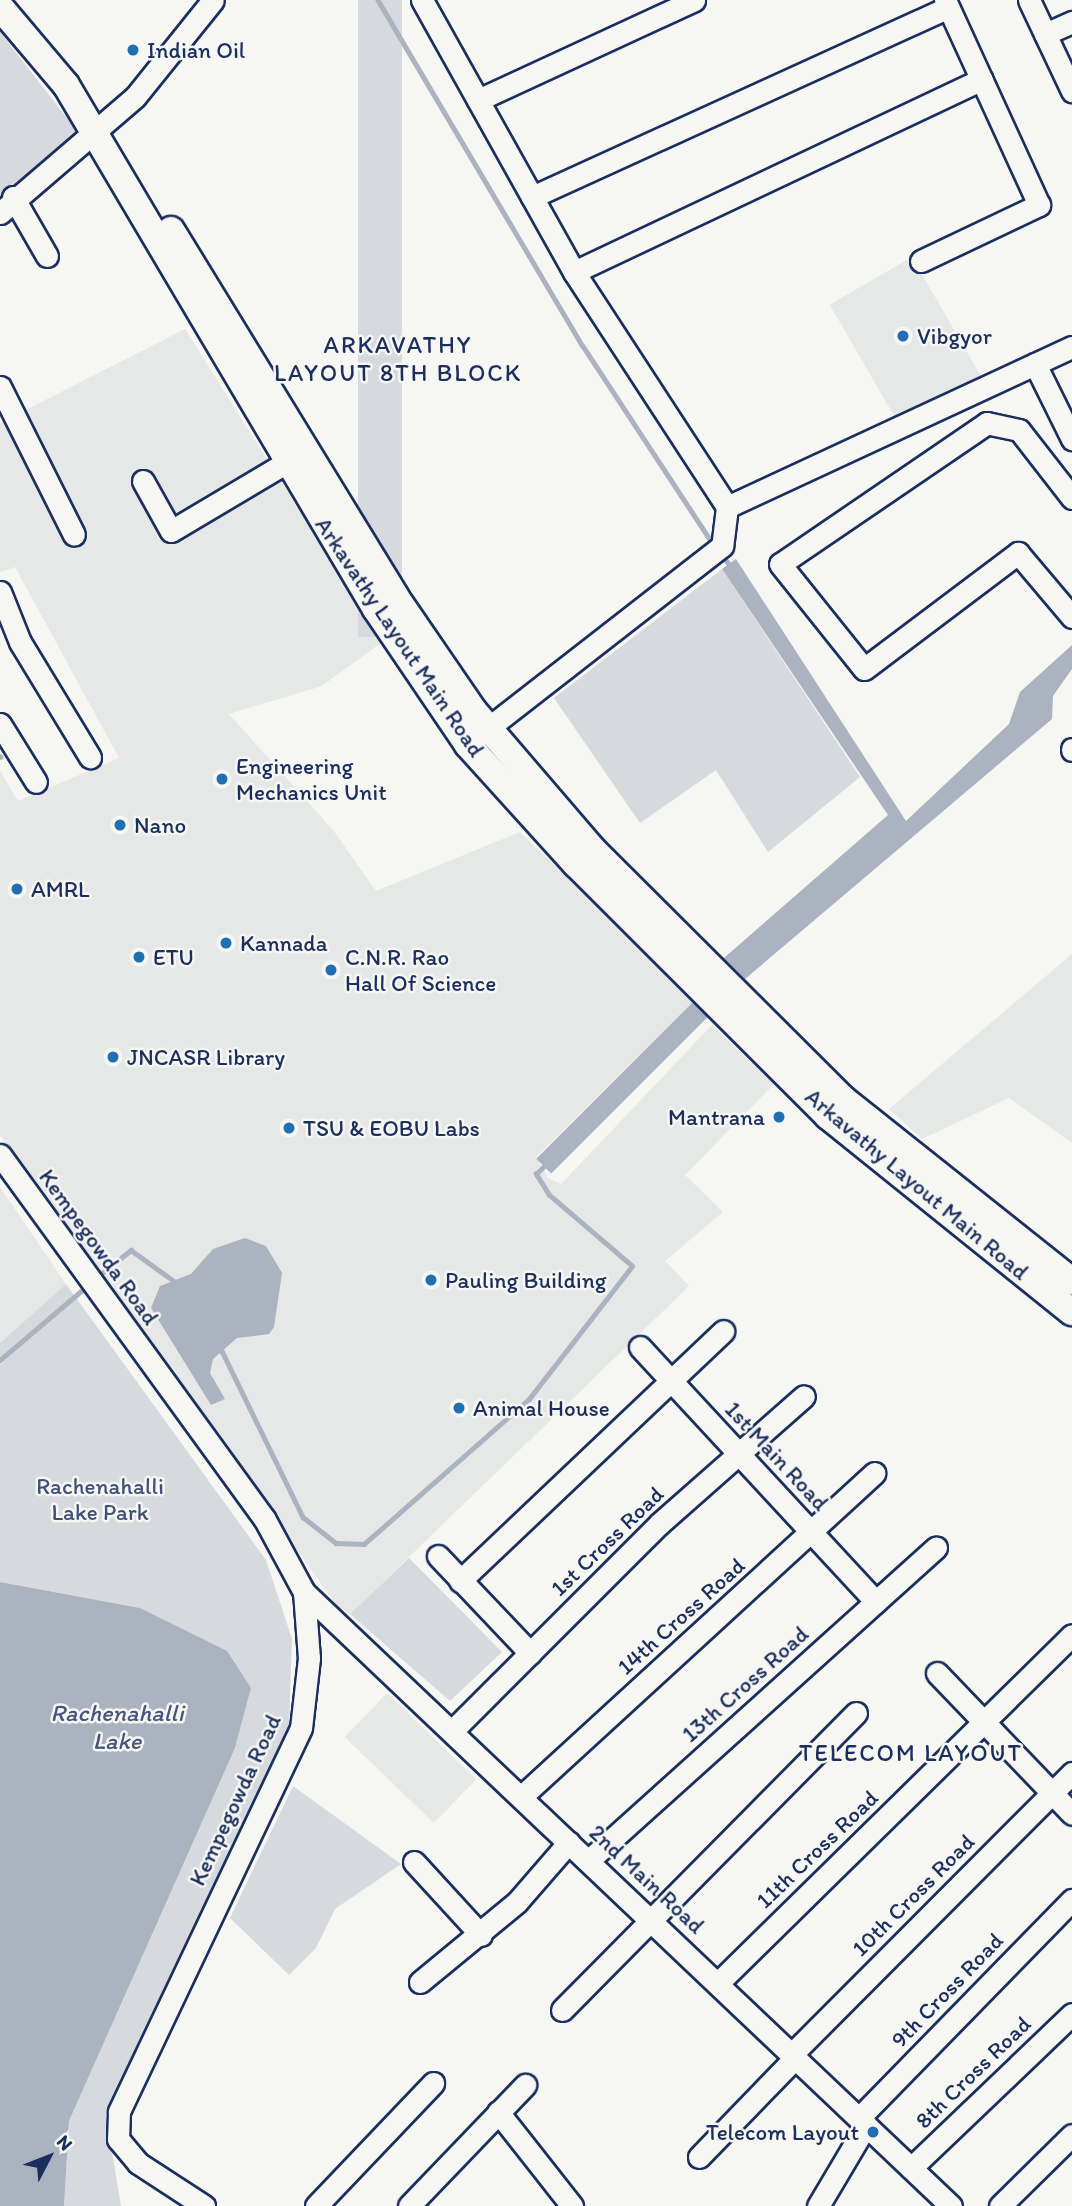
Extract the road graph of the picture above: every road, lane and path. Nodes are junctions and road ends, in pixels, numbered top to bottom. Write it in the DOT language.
graph roads {
  1 [pos="17,0"];
  2 [pos="213,0"];
  3 [pos="422,0"];
  4 [pos="694,0"];
  5 [pos="1029,0"];
  6 [pos="947,4"];
  7 [pos="0,7"];
  8 [pos="1072,22"];
  9 [pos="1045,34"];
  10 [pos="982,79"];
  11 [pos="1072,90"];
  12 [pos="478,100"];
  13 [pos="98,125"];
  14 [pos="532,197"];
  15 [pos="7,205"];
  16 [pos="47,256"];
  17 [pos="920,261"];
  18 [pos="574,272"];
  19 [pos="1072,347"];
  20 [pos="1035,364"];
  21 [pos="0,387"];
  22 [pos="972,393"];
  23 [pos="987,423"];
  24 [pos="1072,439"];
  25 [pos="287,462"];
  26 [pos="144,481"];
  27 [pos="1072,498"];
  28 [pos="727,508"];
  29 [pos="74,535"];
  30 [pos="0,592"];
  31 [pos="1072,617"];
  32 [pos="0,724"];
  33 [pos="488,727"];
  34 [pos="468,745"];
  35 [pos="90,757"];
  36 [pos="36,782"];
  37 [pos="699,971"];
  38 [pos="731,1003"];
  39 [pos="0,1155"];
  40 [pos="1072,1281"];
  41 [pos="1072,1312"];
  42 [pos="723,1331"];
  43 [pos="640,1346"];
  44 [pos="672,1381"];
  45 [pos="804,1396"];
  46 [pos="739,1454"];
  47 [pos="875,1473"];
  48 [pos="811,1532"];
  49 [pos="936,1548"];
  50 [pos="438,1556"];
  51 [pos="460,1581"];
  52 [pos="304,1592"];
  53 [pos="876,1602"];
  54 [pos="1072,1635"];
  55 [pos="530,1653"];
  56 [pos="937,1673"];
  57 [pos="856,1713"];
  58 [pos="985,1720"];
  59 [pos="452,1731"];
  60 [pos="1072,1773"];
  61 [pos="1052,1793"];
  62 [pos="522,1796"];
  63 [pos="1072,1814"];
  64 [pos="569,1842"];
  65 [pos="589,1860"];
  66 [pos="414,1862"];
  67 [pos="1072,1900"];
  68 [pos="651,1917"];
  69 [pos="481,1935"];
  70 [pos="420,1982"];
  71 [pos="718,1983"];
  72 [pos="562,2010"];
  73 [pos="1072,2014"];
  74 [pos="794,2056"];
  75 [pos="433,2083"];
  76 [pos="525,2085"];
  77 [pos="498,2112"];
  78 [pos="862,2121"];
  79 [pos="1072,2135"];
  80 [pos="699,2157"];
  81 [pos="911,2168"];
  82 [pos="195,2204"];
  83 [pos="316,2206"];
  84 [pos="409,2206"];
  85 [pos="572,2206"];
  86 [pos="818,2206"];
  87 [pos="951,2206"];
  88 [pos="1000,2206"];
  1 -- 13 [label="main road, Arkavathy Layout Main Road"];
  2 -- 13 [label="street"];
  3 -- 12 [label="street"];
  4 -- 12 [label="street"];
  5 -- 9 [label="street"];
  6 -- 10 [label="street"];
  6 -- 14 [label="street"];
  7 -- 13 [label="main road, Arkavathy Layout Main Road"];
  8 -- 9 [label="street"];
  9 -- 11 [label="street"];
  10 -- 17 [label="street"];
  10 -- 18 [label="street"];
  12 -- 14 [label="street"];
  13 -- 15 [label="street"];
  13 -- 25 [label="main road, Arkavathy Layout Main Road"];
  13 -- 33 [label="main road, Arkavathy Layout Main Road"];
  14 -- 18 [label="street"];
  15 -- 16 [label="street"];
  18 -- 28 [label="street"];
  19 -- 20 [label="street"];
  20 -- 22 [label="street"];
  20 -- 24 [label="street"];
  21 -- 29 [label="street"];
  22 -- 23 [label="street"];
  22 -- 28 [label="street"];
  23 -- 27 [label="street"];
  23 -- 31 [label="street"];
  25 -- 26 [label="street"];
  25 -- 34 [label="main road, Arkavathy Layout Main Road"];
  28 -- 33 [label="street"];
  30 -- 35 [label="street"];
  32 -- 36 [label="street"];
  33 -- 34 [label="street"];
  33 -- 37 [label="main road, Arkavathy Layout Main Road"];
  34 -- 37 [label="main road, Arkavathy Layout Main Road"];
  37 -- 38 [label="main road, Arkavathy Layout Main Road"];
  38 -- 40 [label="main road, Arkavathy Layout Main Road"];
  38 -- 41 [label="main road, Arkavathy Layout Main Road"];
  39 -- 52 [label="street, Kempegowda Road"];
  42 -- 44 [label="street"];
  43 -- 44 [label="street, 1st Main Road"];
  44 -- 46 [label="street, 1st Main Road"];
  44 -- 51 [label="street"];
  45 -- 46 [label="street, 1st Cross Road"];
  46 -- 48 [label="street, 1st Main Road"];
  46 -- 55 [label="street, 1st Cross Road"];
  47 -- 48 [label="street, 14th Cross Road"];
  48 -- 53 [label="street, 1st Main Road"];
  48 -- 62 [label="street, 14th Cross Road"];
  49 -- 53 [label="street, 13th Cross Road"];
  50 -- 51 [label="street"];
  51 -- 55 [label="street"];
  52 -- 59 [label="street, 2nd Main Road"];
  52 -- 82 [label="street, Kempegowda Road"];
  53 -- 65 [label="street, 13th Cross Road"];
  54 -- 58 [label="street, 11th Cross Road"];
  55 -- 59 [label="street, 1st Cross Road"];
  56 -- 58 [label="street"];
  57 -- 68 [label="street"];
  58 -- 61 [label="street"];
  58 -- 71 [label="street, 11th Cross Road"];
  59 -- 62 [label="street, 2nd Main Road"];
  60 -- 61 [label="street, 10th Cross Road"];
  61 -- 63 [label="street"];
  61 -- 74 [label="street, 10th Cross Road"];
  62 -- 64 [label="street, 2nd Main Road"];
  64 -- 65 [label="street, 2nd Main Road"];
  64 -- 69 [label="street"];
  65 -- 68 [label="street, 2nd Main Road"];
  66 -- 69 [label="street"];
  67 -- 78 [label="street, 9th Cross Road"];
  68 -- 71 [label="street, 2nd Main Road"];
  68 -- 72 [label="street"];
  69 -- 70 [label="street"];
  71 -- 74 [label="street, 2nd Main Road"];
  73 -- 81 [label="street, 8th Cross Road"];
  74 -- 78 [label="street, 2nd Main Road"];
  74 -- 80 [label="street, 10th Cross Road"];
  75 -- 83 [label="street"];
  76 -- 77 [label="street"];
  77 -- 84 [label="street"];
  77 -- 85 [label="street"];
  78 -- 81 [label="street, 2nd Main Road"];
  78 -- 86 [label="street, 9th Cross Road"];
  79 -- 88 [label="street"];
  81 -- 87 [label="street, 2nd Main Road"];
}
